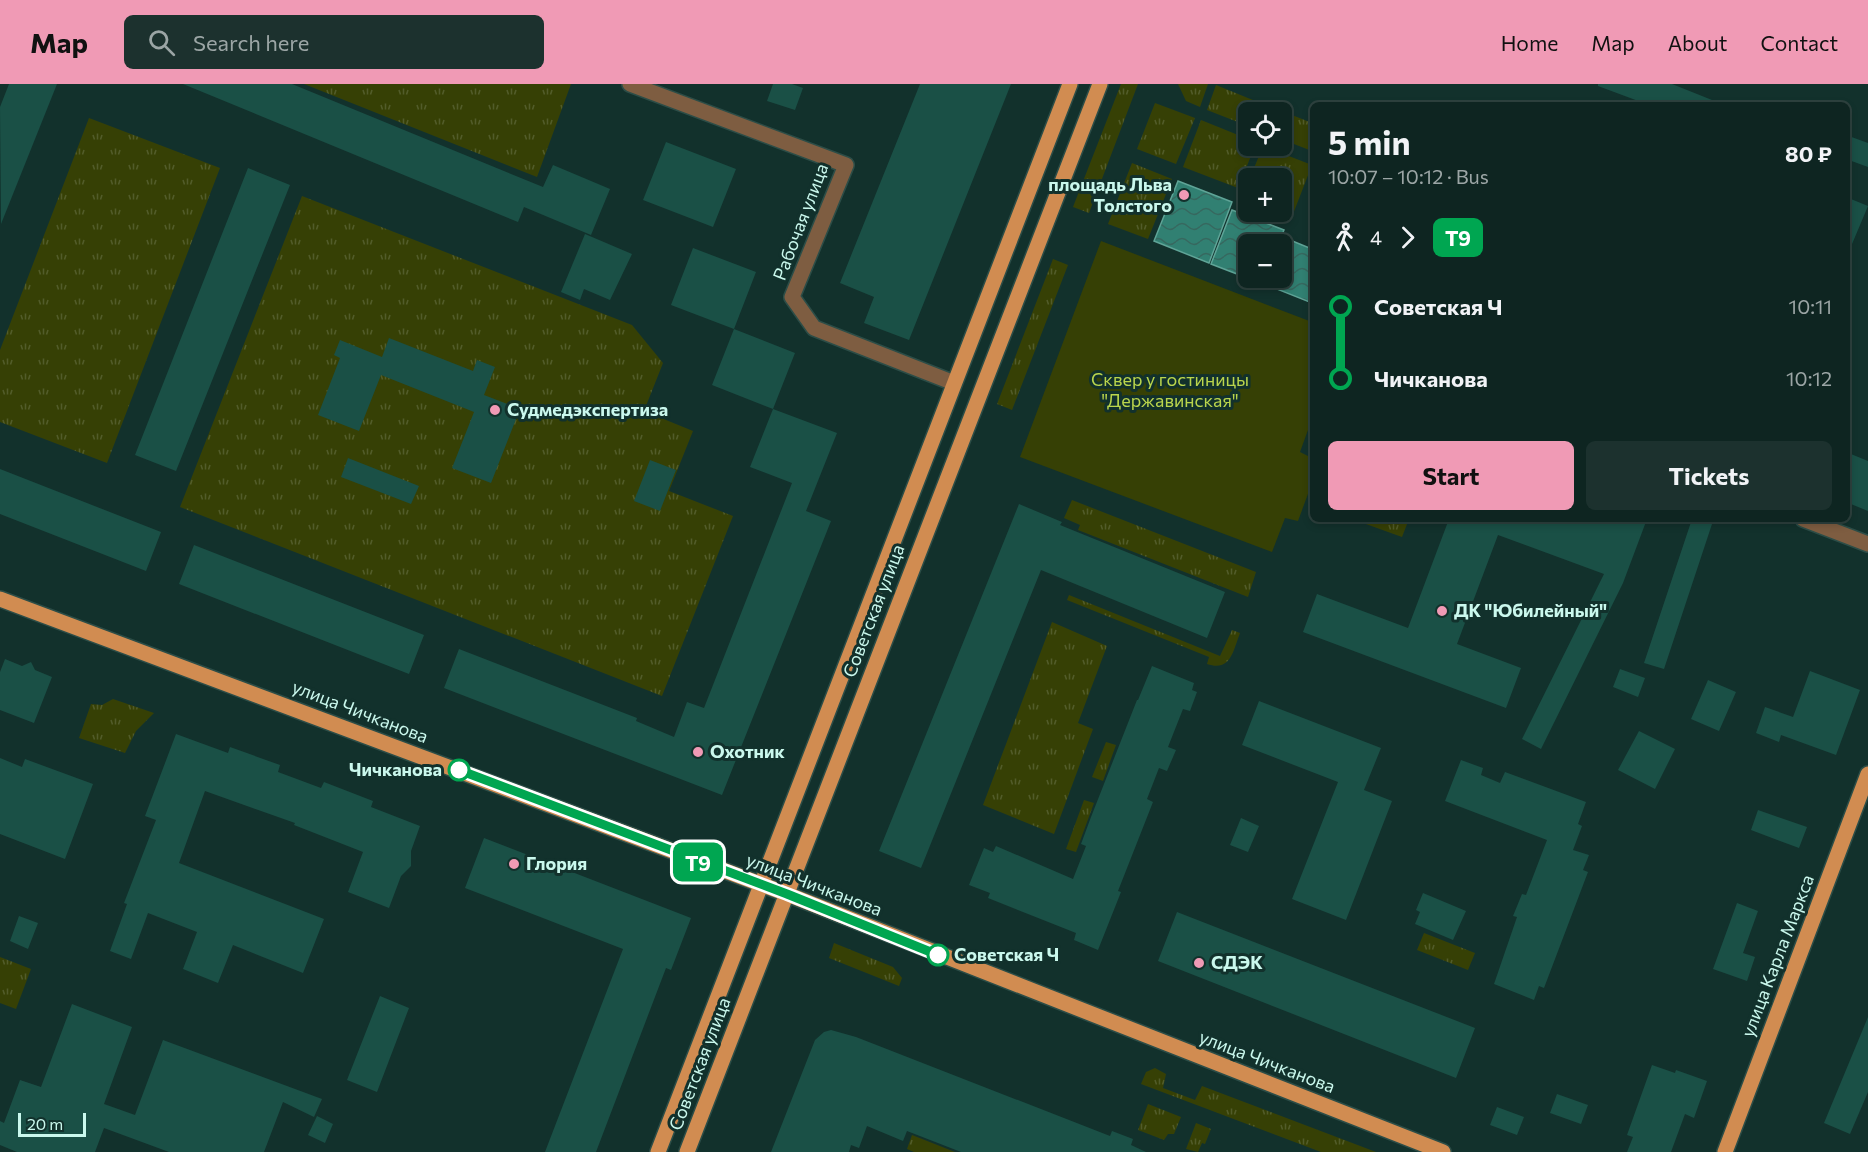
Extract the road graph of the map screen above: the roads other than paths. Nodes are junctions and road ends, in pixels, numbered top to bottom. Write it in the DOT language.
graph roads {
  1 [pos="630,84"];
  2 [pos="1071,84"];
  3 [pos="1100,84"];
  4 [pos="954,383"];
  5 [pos="1811,522"];
  6 [pos="1868,544"];
  7 [pos="0,598"];
  8 [pos="1868,774"];
  9 [pos="761,885"];
  10 [pos="787,894"];
  11 [pos="658,1152"];
  12 [pos="687,1152"];
  13 [pos="1443,1152"];
  14 [pos="1725,1152"];
  1 -- 4 [label="street, Рабочая улица"];
  2 -- 4 [label="main road"];
  3 -- 10 [label="main road, Советская улица"];
  4 -- 9 [label="main road"];
  5 -- 6 [label="street"];
  7 -- 9 [label="main road, улица Чичканова"];
  8 -- 14 [label="main road, улица Карла Маркса"];
  9 -- 10 [label="main road, улица Чичканова"];
  9 -- 11 [label="main road"];
  10 -- 12 [label="main road, Советская улица"];
  10 -- 13 [label="main road, улица Чичканова"];
}
